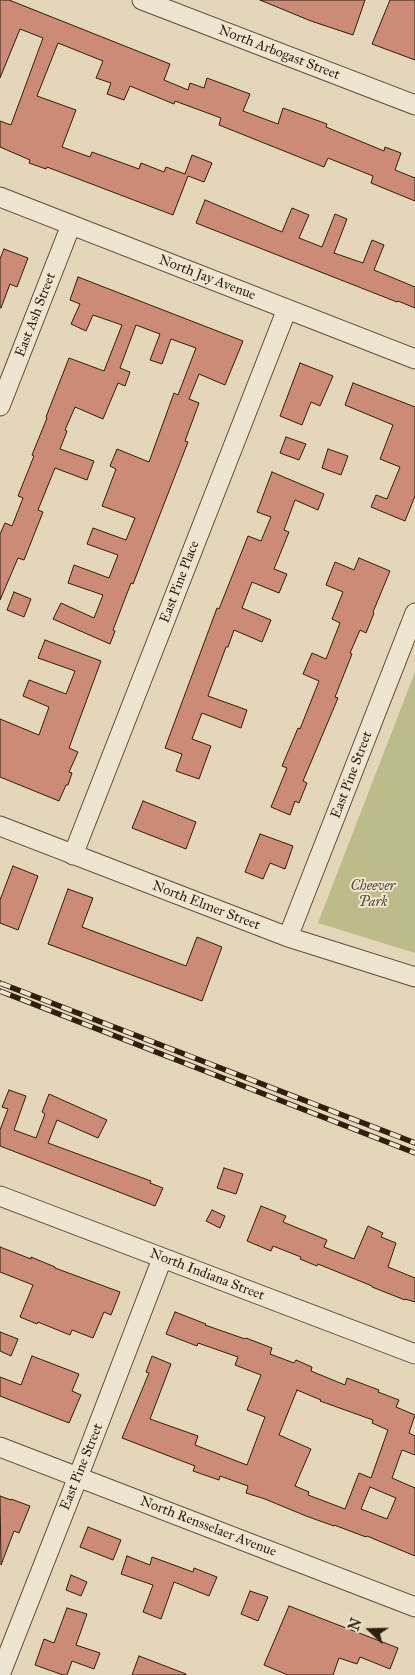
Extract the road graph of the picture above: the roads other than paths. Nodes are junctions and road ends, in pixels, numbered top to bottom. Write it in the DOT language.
graph roads {
  1 [pos="142,0"];
  2 [pos="415,105"];
  3 [pos="0,197"];
  4 [pos="71,225"];
  5 [pos="287,309"];
  6 [pos="415,359"];
  7 [pos="0,406"];
  8 [pos="415,613"];
  9 [pos="0,826"];
  10 [pos="73,855"];
  11 [pos="288,937"];
  12 [pos="415,977"];
  13 [pos="0,1196"];
  14 [pos="162,1258"];
  15 [pos="415,1354"];
  16 [pos="0,1447"];
  17 [pos="78,1477"];
  18 [pos="415,1607"];
  19 [pos="0,1675"];
  1 -- 2 [label="street, North Arbogast Street"];
  3 -- 4 [label="street, North Jay Avenue"];
  4 -- 5 [label="street, North Jay Avenue"];
  4 -- 7 [label="street, East Ash Street"];
  5 -- 6 [label="street, North Jay Avenue"];
  5 -- 10 [label="street, East Pine Place"];
  8 -- 11 [label="street, East Pine Street"];
  9 -- 10 [label="street, North Elmer Street"];
  10 -- 11 [label="street, North Elmer Street"];
  11 -- 12 [label="street, North Elmer Street"];
  13 -- 14 [label="street, North Indiana Street"];
  14 -- 15 [label="street, North Indiana Street"];
  14 -- 17 [label="street, East Pine Street"];
  16 -- 17 [label="street, North Rensselaer Avenue"];
  17 -- 18 [label="street, North Rensselaer Avenue"];
  17 -- 19 [label="street, East Pine Street"];
}
